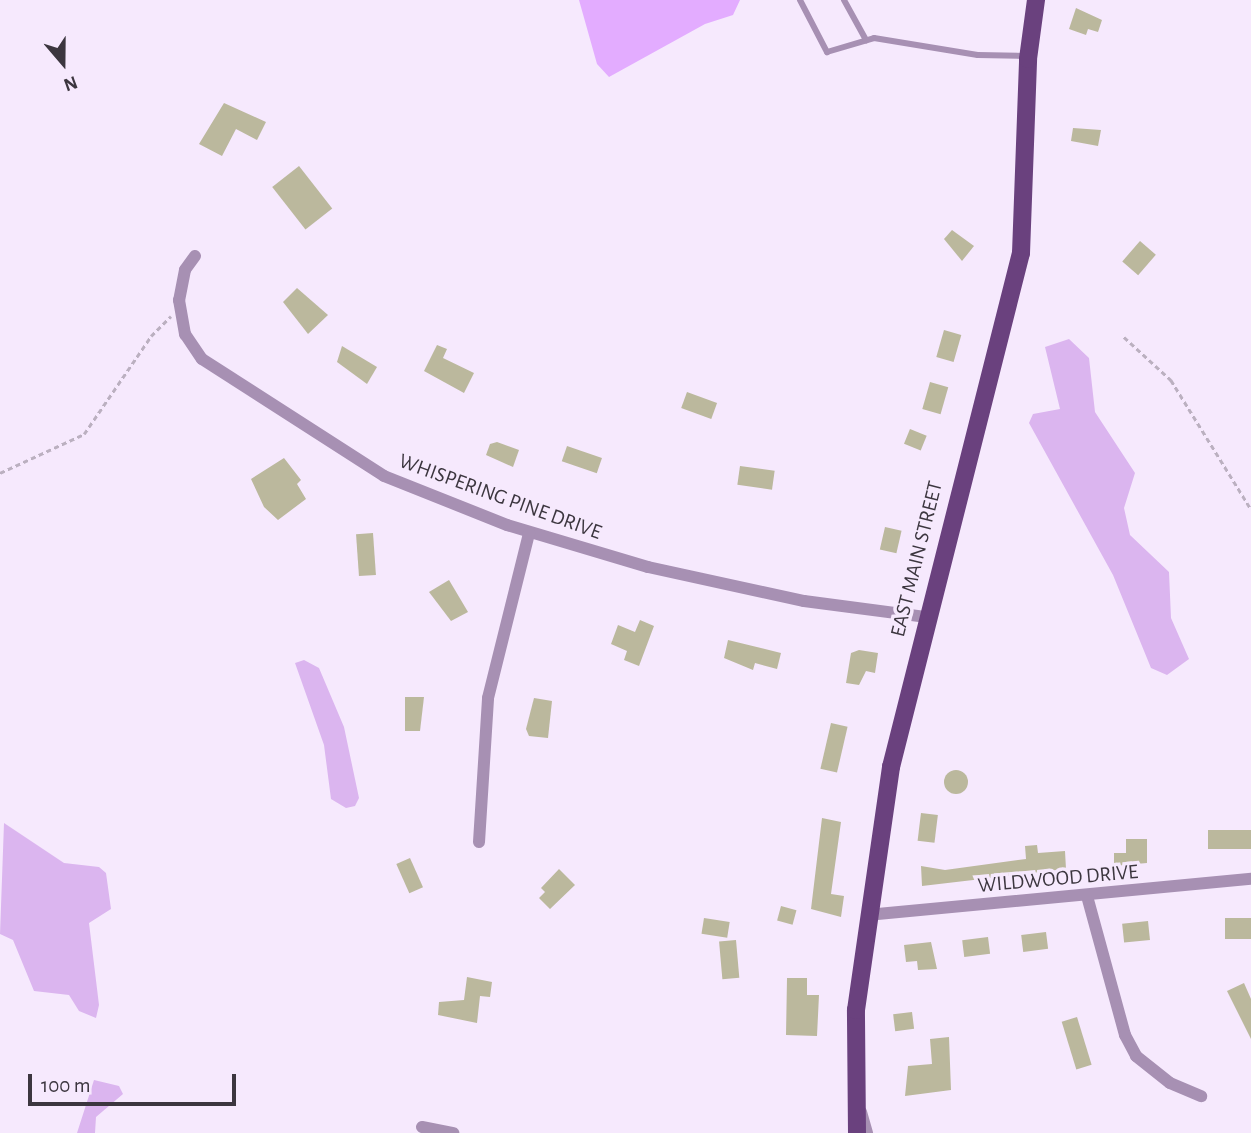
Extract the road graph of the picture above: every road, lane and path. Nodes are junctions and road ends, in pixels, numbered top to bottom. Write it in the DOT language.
graph roads {
  1 [pos="800,0"];
  2 [pos="844,0"];
  3 [pos="1035,0"];
  4 [pos="866,40"];
  5 [pos="1028,57"];
  6 [pos="195,257"];
  7 [pos="181,314"];
  8 [pos="1124,337"];
  9 [pos="0,473"];
  10 [pos="1251,509"];
  11 [pos="529,533"];
  12 [pos="925,617"];
  13 [pos="479,842"];
  14 [pos="1251,879"];
  15 [pos="1087,896"];
  16 [pos="867,915"];
  17 [pos="854,1088"];
  18 [pos="1201,1097"];
  19 [pos="422,1127"];
  20 [pos="453,1133"];
  21 [pos="857,1133"];
  22 [pos="867,1133"];
  1 -- 4 [label="lane"];
  2 -- 4 [label="lane"];
  3 -- 5 [label="main road, EAST MAIN STREET"];
  4 -- 5 [label="lane"];
  5 -- 12 [label="main road, EAST MAIN STREET"];
  6 -- 7 [label="street, WHISPERING PINE DRIVE"];
  7 -- 9 [label="path"];
  7 -- 11 [label="street, WHISPERING PINE DRIVE"];
  8 -- 10 [label="path"];
  11 -- 12 [label="street, WHISPERING PINE DRIVE"];
  11 -- 13 [label="street"];
  12 -- 16 [label="main road, EAST MAIN STREET"];
  14 -- 15 [label="street, WILDWOOD DRIVE"];
  15 -- 16 [label="street, WILDWOOD DRIVE"];
  15 -- 18 [label="street"];
  16 -- 17 [label="main road, EAST MAIN STREET"];
  17 -- 21 [label="main road, EAST MAIN STREET"];
  17 -- 22 [label="street"];
  19 -- 20 [label="street"];
}
